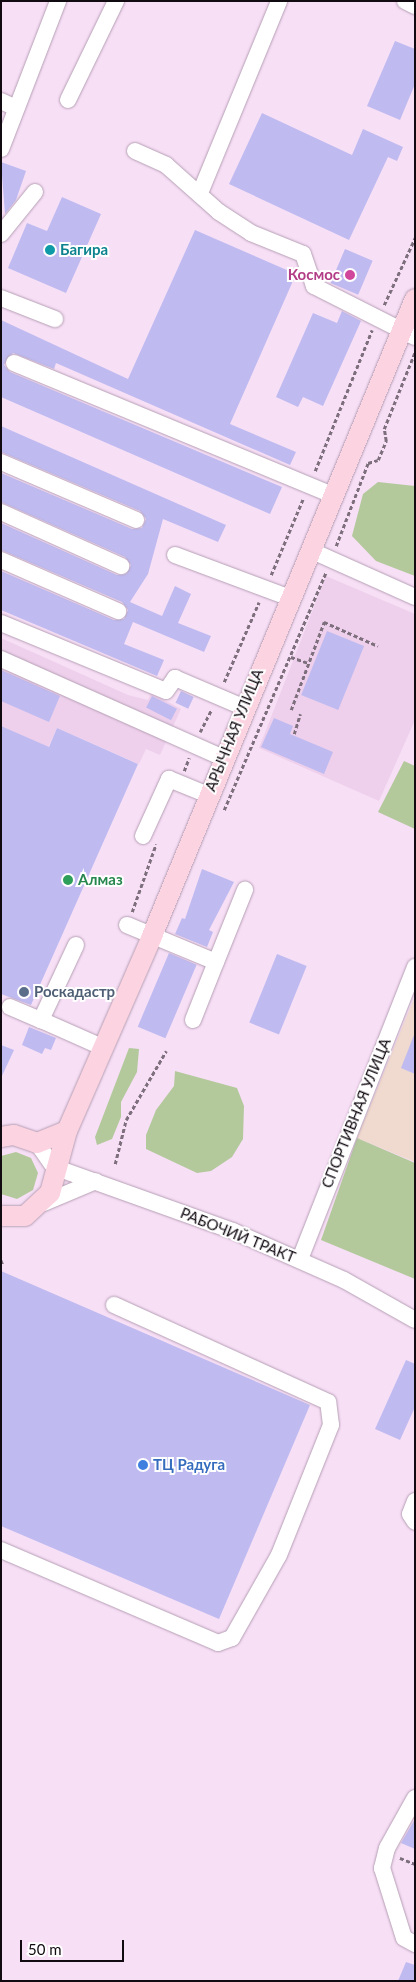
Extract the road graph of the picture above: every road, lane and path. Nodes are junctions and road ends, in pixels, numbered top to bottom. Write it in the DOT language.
graph roads {
  1 [pos="58,1"];
  2 [pos="116,1"];
  3 [pos="279,1"];
  4 [pos="405,1"];
  5 [pos="415,6"];
  6 [pos="68,100"];
  7 [pos="1,101"];
  8 [pos="16,108"];
  9 [pos="1,149"];
  10 [pos="135,151"];
  11 [pos="35,192"];
  12 [pos="200,193"];
  13 [pos="1,234"];
  14 [pos="415,238"];
  15 [pos="1,298"];
  16 [pos="415,299"];
  17 [pos="377,318"];
  18 [pos="55,320"];
  19 [pos="408,334"];
  20 [pos="415,352"];
  21 [pos="14,363"];
  22 [pos="1,462"];
  23 [pos="333,494"];
  24 [pos="1,512"];
  25 [pos="136,520"];
  26 [pos="310,550"];
  27 [pos="175,555"];
  28 [pos="330,559"];
  29 [pos="1,560"];
  30 [pos="121,566"];
  31 [pos="415,597"];
  32 [pos="290,598"];
  33 [pos="118,612"];
  34 [pos="1,623"];
  35 [pos="378,646"];
  36 [pos="291,657"];
  37 [pos="1,659"];
  38 [pos="308,664"];
  39 [pos="243,708"];
  40 [pos="291,710"];
  41 [pos="300,714"];
  42 [pos="294,734"];
  43 [pos="223,758"];
  44 [pos="208,795"];
  45 [pos="220,820"];
  46 [pos="143,836"];
  47 [pos="245,890"];
  48 [pos="127,925"];
  49 [pos="152,936"];
  50 [pos="76,945"];
  51 [pos="216,962"];
  52 [pos="415,967"];
  53 [pos="10,1007"];
  54 [pos="41,1020"];
  55 [pos="193,1020"];
  56 [pos="102,1046"];
  57 [pos="166,1051"];
  58 [pos="67,1131"];
  59 [pos="1,1136"];
  60 [pos="37,1143"];
  61 [pos="115,1164"];
  62 [pos="54,1167"];
  63 [pos="96,1181"];
  64 [pos="44,1203"];
  65 [pos="1,1216"];
  66 [pos="300,1259"];
  67 [pos="1,1260"];
  68 [pos="3,1265"];
  69 [pos="114,1305"];
  70 [pos="415,1320"];
  71 [pos="415,1501"];
  72 [pos="415,1522"];
  73 [pos="1,1550"];
  74 [pos="415,1798"];
  75 [pos="415,1944"];
  1 -- 8 [label="street"];
  2 -- 6 [label="street"];
  3 -- 12 [label="street"];
  4 -- 5 [label="street"];
  7 -- 8 [label="street"];
  8 -- 9 [label="street"];
  10 -- 12 [label="street"];
  11 -- 13 [label="street"];
  12 -- 17 [label="street"];
  14 -- 17 [label="path"];
  15 -- 18 [label="street"];
  16 -- 19 [label="main road, АРЫЧНАЯ УЛИЦА"];
  17 -- 19 [label="street"];
  19 -- 23 [label="main road, АРЫЧНАЯ УЛИЦА"];
  20 -- 28 [label="path"];
  21 -- 23 [label="street"];
  22 -- 25 [label="street"];
  23 -- 26 [label="main road, АРЫЧНАЯ УЛИЦА"];
  24 -- 30 [label="street"];
  26 -- 28 [label="street"];
  26 -- 32 [label="main road, АРЫЧНАЯ УЛИЦА"];
  27 -- 32 [label="street"];
  28 -- 31 [label="street"];
  28 -- 36 [label="path"];
  29 -- 33 [label="street"];
  32 -- 39 [label="main road, АРЫЧНАЯ УЛИЦА"];
  34 -- 39 [label="street"];
  35 -- 38 [label="path"];
  36 -- 38 [label="path"];
  36 -- 45 [label="path"];
  37 -- 43 [label="street"];
  38 -- 40 [label="path"];
  39 -- 43 [label="main road, АРЫЧНАЯ УЛИЦА"];
  41 -- 42 [label="path"];
  43 -- 44 [label="main road, АРЫЧНАЯ УЛИЦА"];
  44 -- 46 [label="street"];
  44 -- 49 [label="main road, АРЫЧНАЯ УЛИЦА"];
  47 -- 51 [label="street"];
  48 -- 49 [label="street"];
  49 -- 51 [label="street"];
  49 -- 56 [label="main road, АРЫЧНАЯ УЛИЦА"];
  50 -- 54 [label="street"];
  51 -- 55 [label="street"];
  52 -- 66 [label="street, СПОРТИВНАЯ УЛИЦА"];
  53 -- 54 [label="street"];
  54 -- 56 [label="street"];
  56 -- 58 [label="main road, АРЫЧНАЯ УЛИЦА"];
  57 -- 61 [label="path"];
  58 -- 60 [label="main road"];
  58 -- 62 [label="main road, АРЫЧНАЯ УЛИЦА"];
  59 -- 60 [label="main road"];
  60 -- 62 [label="street"];
  62 -- 63 [label="street, РАБОЧИЙ ТРАКТ"];
  62 -- 64 [label="main road"];
  63 -- 64 [label="street"];
  63 -- 66 [label="street, РАБОЧИЙ ТРАКТ"];
  64 -- 65 [label="main road"];
  66 -- 70 [label="street, РАБОЧИЙ ТРАКТ"];
  67 -- 68 [label="path"];
  69 -- 73 [label="street"];
  71 -- 72 [label="street"];
  74 -- 75 [label="street"];
}
